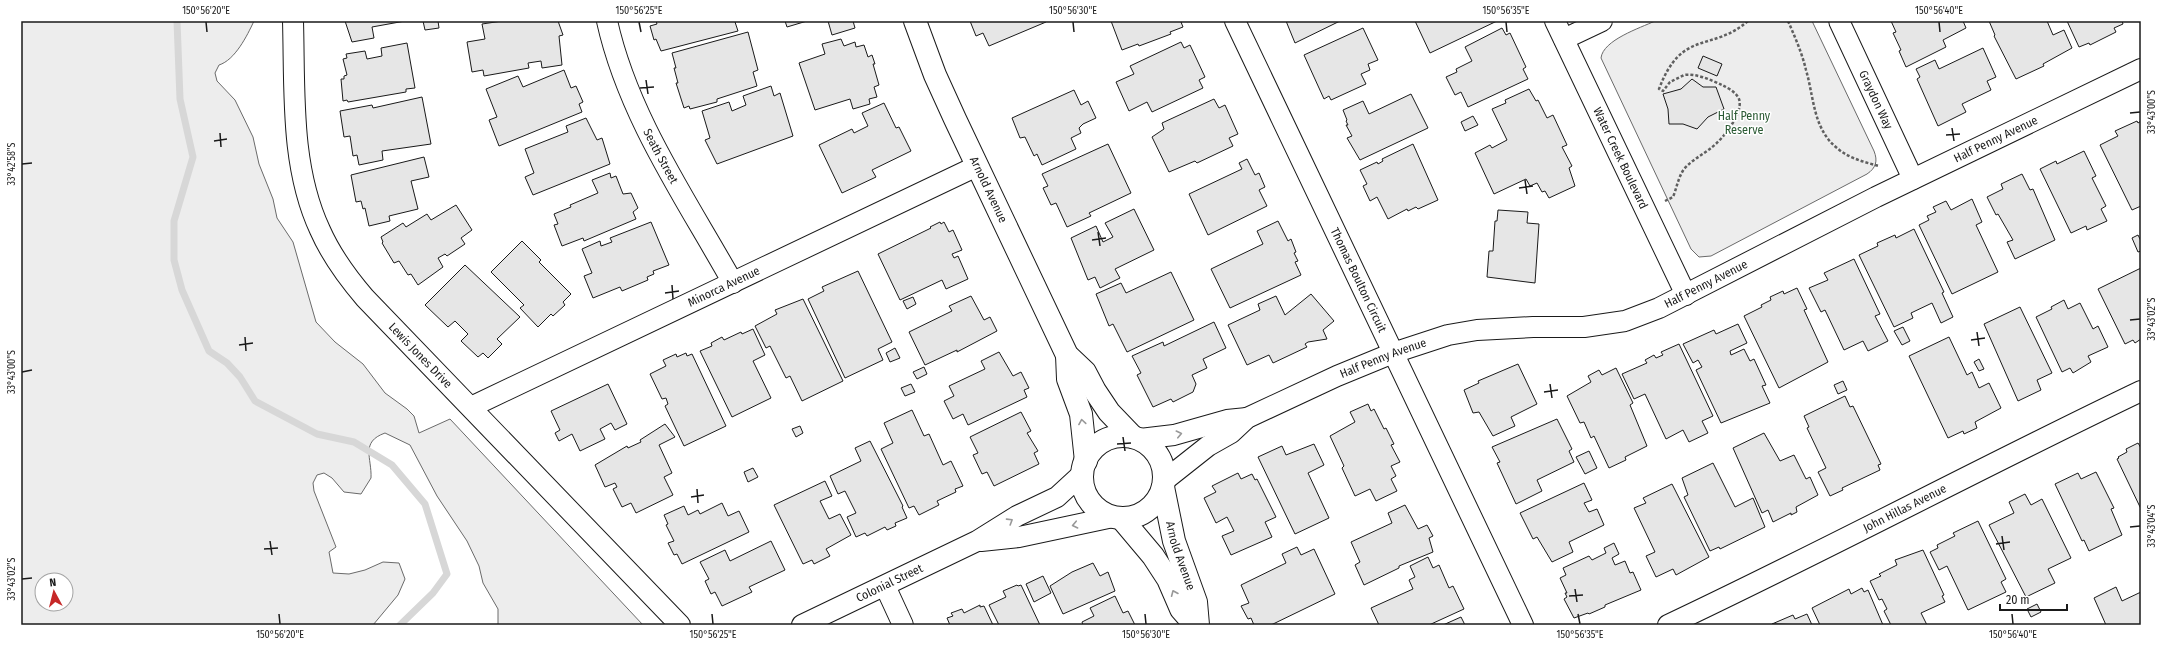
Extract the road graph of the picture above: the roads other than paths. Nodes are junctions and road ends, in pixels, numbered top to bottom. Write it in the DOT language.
graph roads {
  1 [pos="293,21"];
  2 [pos="607,21"];
  3 [pos="915,21"];
  4 [pos="1235,21"];
  5 [pos="1555,21"];
  6 [pos="1602,21"];
  7 [pos="1839,21"];
  8 [pos="1564,39"];
  9 [pos="2141,69"];
  10 [pos="977,166"];
  11 [pos="1914,179"];
  12 [pos="733,282"];
  13 [pos="1686,295"];
  14 [pos="1393,353"];
  15 [pos="1067,355"];
  16 [pos="2141,391"];
  17 [pos="470,407"];
  18 [pos="1247,418"];
  19 [pos="1137,438"];
  20 [pos="1084,468"];
  21 [pos="1164,483"];
  22 [pos="1117,517"];
  23 [pos="977,542"];
  24 [pos="884,586"];
  25 [pos="680,625"];
  26 [pos="802,625"];
  27 [pos="903,625"];
  28 [pos="1197,625"];
  29 [pos="1523,625"];
  30 [pos="1668,625"];
  1 -- 17 [label="street, Lewis Jones Drive"];
  2 -- 12 [label="street, Seath Street"];
  3 -- 10 [label="street, Arnold Avenue"];
  4 -- 14 [label="street, Thomas Boulton Circuit"];
  5 -- 8 [label="street, Water Creek Boulevard"];
  6 -- 8 [label="street"];
  7 -- 11 [label="street, Graydon Way"];
  8 -- 13 [label="street, Water Creek Boulevard"];
  9 -- 11 [label="street, Half Penny Avenue"];
  10 -- 12 [label="street, Minorca Avenue"];
  10 -- 15 [label="street, Arnold Avenue"];
  11 -- 13 [label="street, Half Penny Avenue"];
  12 -- 17 [label="street, Minorca Avenue"];
  13 -- 14 [label="street, Half Penny Avenue"];
  14 -- 18 [label="street, Half Penny Avenue"];
  14 -- 29 [label="street, Thomas Boulton Circuit"];
  15 -- 19 [label="street, Arnold Avenue"];
  20 -- 15 [label="street, Arnold Avenue, one-way"];
  16 -- 30 [label="street, John Hillas Avenue"];
  17 -- 25 [label="street, Lewis Jones Drive"];
  19 -- 18 [label="street, Half Penny Avenue, one-way"];
  18 -- 21 [label="street, Half Penny Avenue"];
  19 -- 20 [label="street"];
  19 -- 21 [label="street"];
  20 -- 22 [label="street"];
  23 -- 20 [label="street, Colonial Street, one-way"];
  21 -- 22 [label="street"];
  21 -- 28 [label="street, Arnold Avenue"];
  22 -- 23 [label="street, Colonial Street, one-way"];
  28 -- 22 [label="street, Arnold Avenue, one-way"];
  23 -- 24 [label="street, Colonial Street"];
  24 -- 26 [label="street, Colonial Street"];
  24 -- 27 [label="street"];
}
